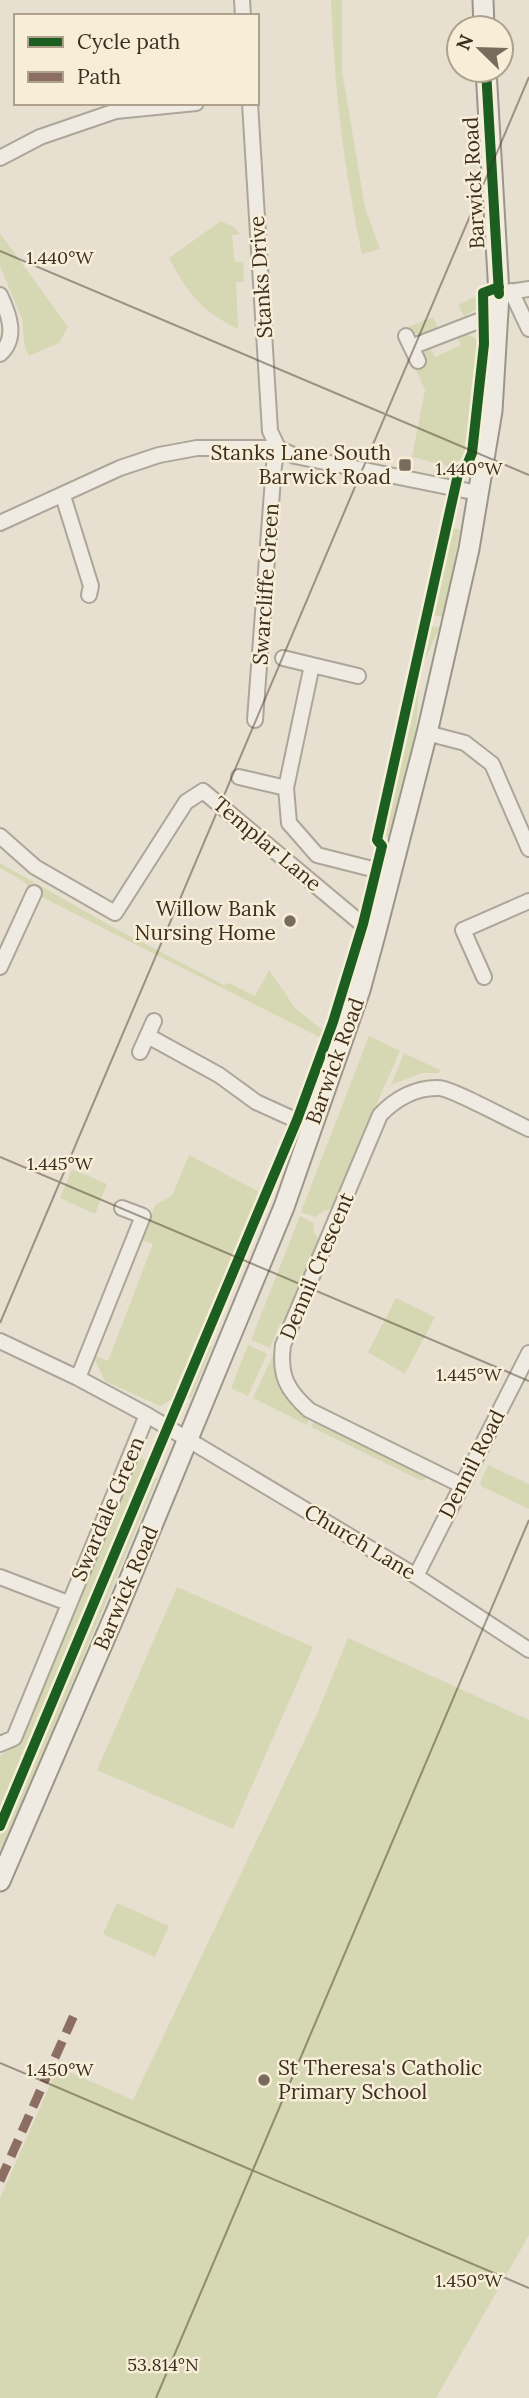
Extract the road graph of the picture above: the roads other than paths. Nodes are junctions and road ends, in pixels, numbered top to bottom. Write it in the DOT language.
graph roads {
  1 [pos="487,84"];
  2 [pos="176,105"];
  3 [pos="250,105"];
  4 [pos="0,158"];
  5 [pos="529,289"];
  6 [pos="0,295"];
  7 [pos="503,300"];
  8 [pos="529,329"];
  9 [pos="412,348"];
  10 [pos="4,351"];
  11 [pos="278,448"];
  12 [pos="478,493"];
  13 [pos="62,496"];
  14 [pos="0,523"];
  15 [pos="89,594"];
  16 [pos="283,658"];
  17 [pos="312,665"];
  18 [pos="359,676"];
  19 [pos="255,720"];
  20 [pos="427,733"];
  21 [pos="239,777"];
  22 [pos="286,788"];
  23 [pos="0,836"];
  24 [pos="529,849"];
  25 [pos="392,874"];
  26 [pos="34,893"];
  27 [pos="529,901"];
  28 [pos="375,935"];
  29 [pos="2,959"];
  30 [pos="484,977"];
  31 [pos="154,1021"];
  32 [pos="148,1036"];
  33 [pos="140,1052"];
  34 [pos="311,1127"];
  35 [pos="529,1129"];
  36 [pos="122,1208"];
  37 [pos="0,1341"];
  38 [pos="529,1353"];
  39 [pos="78,1378"];
  40 [pos="147,1415"];
  41 [pos="187,1440"];
  42 [pos="461,1485"];
  43 [pos="416,1576"];
  44 [pos="0,1577"];
  45 [pos="68,1604"];
  46 [pos="529,1650"];
  47 [pos="0,1744"];
  48 [pos="0,1881"];
  1 -- 7 [label="street, Barwick Road"];
  2 -- 4 [label="street"];
  3 -- 11 [label="street, Stanks Drive"];
  5 -- 7 [label="street"];
  6 -- 10 [label="street"];
  7 -- 8 [label="street"];
  7 -- 9 [label="street"];
  7 -- 12 [label="street, Barwick Road"];
  11 -- 12 [label="street"];
  11 -- 13 [label="street"];
  11 -- 19 [label="street, Swarcliffe Green"];
  12 -- 20 [label="street, Barwick Road"];
  13 -- 14 [label="street"];
  13 -- 15 [label="street"];
  16 -- 17 [label="street"];
  17 -- 18 [label="street"];
  17 -- 22 [label="street"];
  20 -- 24 [label="street"];
  20 -- 25 [label="street, Barwick Road"];
  21 -- 22 [label="street"];
  22 -- 25 [label="street"];
  23 -- 28 [label="street, Templar Lane"];
  25 -- 28 [label="street, Barwick Road"];
  26 -- 29 [label="street"];
  27 -- 30 [label="street"];
  28 -- 34 [label="street, Barwick Road"];
  31 -- 32 [label="street"];
  32 -- 33 [label="street"];
  32 -- 34 [label="street"];
  34 -- 41 [label="street, Barwick Road"];
  35 -- 42 [label="street, Dennil Crescent"];
  36 -- 39 [label="street"];
  37 -- 39 [label="street, Church Lane"];
  38 -- 42 [label="street, Dennil Road"];
  39 -- 40 [label="street, Church Lane"];
  40 -- 41 [label="street, Church Lane"];
  40 -- 45 [label="street, Swardale Green"];
  41 -- 43 [label="street, Church Lane"];
  41 -- 48 [label="street, Barwick Road"];
  42 -- 43 [label="street, Dennil Road"];
  43 -- 46 [label="street, Church Lane"];
  44 -- 45 [label="street, Swardale Green"];
  45 -- 47 [label="street, Swardale Green"];
}
